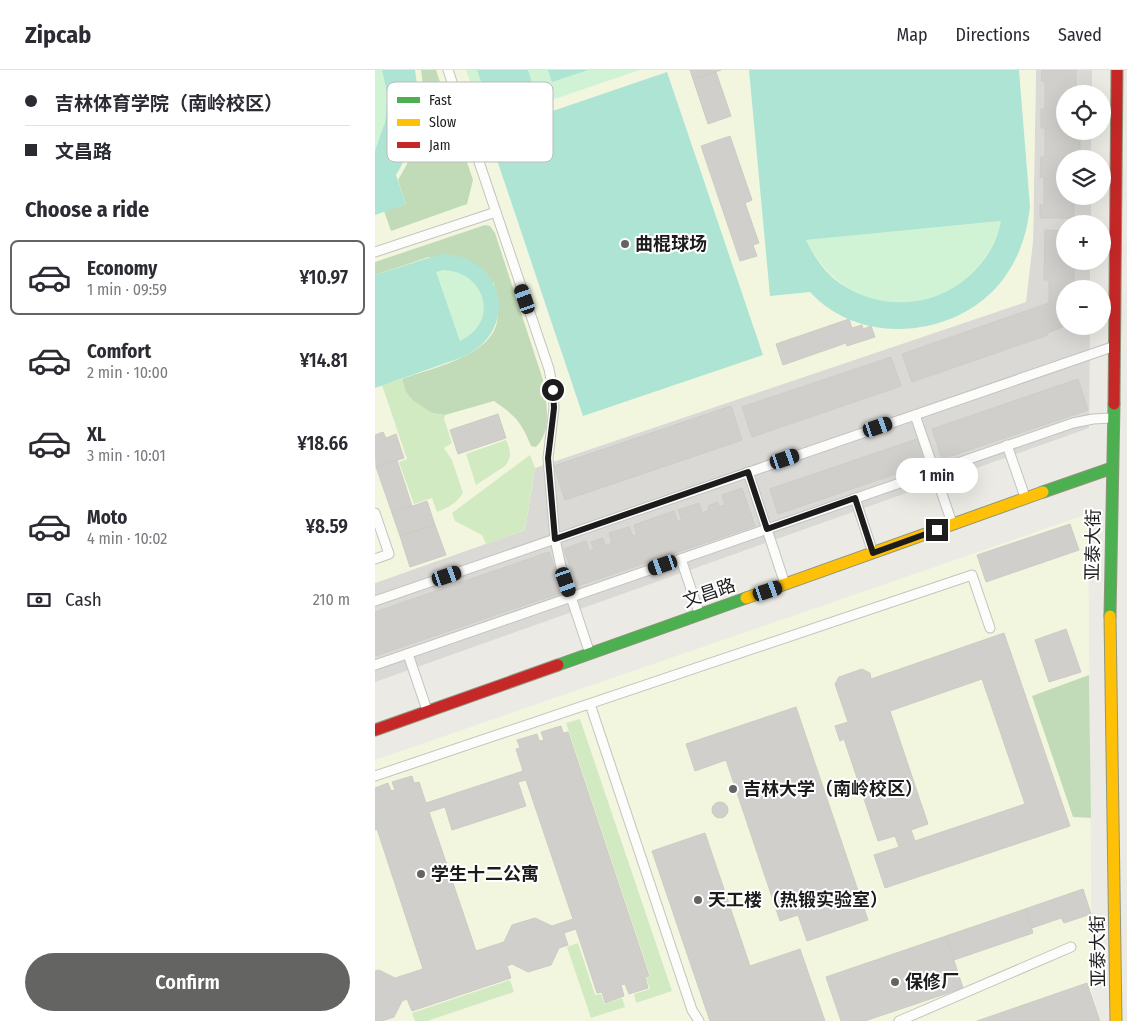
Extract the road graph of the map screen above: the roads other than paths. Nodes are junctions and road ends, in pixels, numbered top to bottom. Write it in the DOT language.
graph roads {
  1 [pos="448,70"];
  2 [pos="1117,70"];
  3 [pos="452,82"];
  4 [pos="479,162"];
  5 [pos="496,212"];
  6 [pos="375,252"];
  7 [pos="1115,346"];
  8 [pos="915,414"];
  9 [pos="1114,418"];
  10 [pos="1007,445"];
  11 [pos="1112,468"];
  12 [pos="934,471"];
  13 [pos="748,472"];
  14 [pos="855,498"];
  15 [pos="1025,499"];
  16 [pos="375,513"];
  17 [pos="952,525"];
  18 [pos="767,529"];
  19 [pos="555,539"];
  20 [pos="873,553"];
  21 [pos="375,559"];
  22 [pos="681,559"];
  23 [pos="785,585"];
  24 [pos="571,597"];
  25 [pos="375,601"];
  26 [pos="699,615"];
  27 [pos="990,628"];
  28 [pos="408,654"];
  29 [pos="590,654"];
  30 [pos="375,665"];
  31 [pos="590,704"];
  32 [pos="427,712"];
  33 [pos="375,730"];
  34 [pos="375,776"];
  35 [pos="1071,947"];
  36 [pos="699,1021"];
  37 [pos="899,1021"];
  38 [pos="1116,1021"];
  1 -- 3 [label="lane"];
  2 -- 7 [label="main road, 亚泰大街"];
  4 -- 5 [label="lane"];
  5 -- 6 [label="lane"];
  5 -- 19 [label="lane"];
  7 -- 8 [label="lane"];
  7 -- 9 [label="main road, 亚泰大街"];
  8 -- 12 [label="lane"];
  8 -- 13 [label="lane"];
  9 -- 10 [label="lane"];
  9 -- 11 [label="main road, 亚泰大街"];
  10 -- 12 [label="lane"];
  10 -- 15 [label="lane"];
  11 -- 15 [label="main road, 文昌路"];
  11 -- 38 [label="main road, 亚泰大街"];
  12 -- 14 [label="lane"];
  12 -- 17 [label="lane"];
  13 -- 18 [label="lane"];
  13 -- 19 [label="lane"];
  14 -- 18 [label="lane"];
  14 -- 20 [label="lane"];
  15 -- 17 [label="main road, 文昌路"];
  16 -- 21 [label="lane"];
  17 -- 20 [label="main road, 文昌路"];
  18 -- 22 [label="lane"];
  18 -- 23 [label="lane"];
  19 -- 24 [label="lane"];
  19 -- 25 [label="lane"];
  20 -- 23 [label="main road, 文昌路"];
  22 -- 24 [label="lane"];
  22 -- 26 [label="lane"];
  23 -- 26 [label="main road, 文昌路"];
  24 -- 28 [label="lane"];
  24 -- 29 [label="lane"];
  26 -- 29 [label="main road, 文昌路"];
  27 -- 31 [label="lane"];
  28 -- 30 [label="lane"];
  28 -- 32 [label="lane"];
  29 -- 32 [label="main road, 文昌路"];
  31 -- 34 [label="lane"];
  31 -- 36 [label="lane"];
  32 -- 33 [label="main road, 文昌路"];
  35 -- 37 [label="lane"];
}
